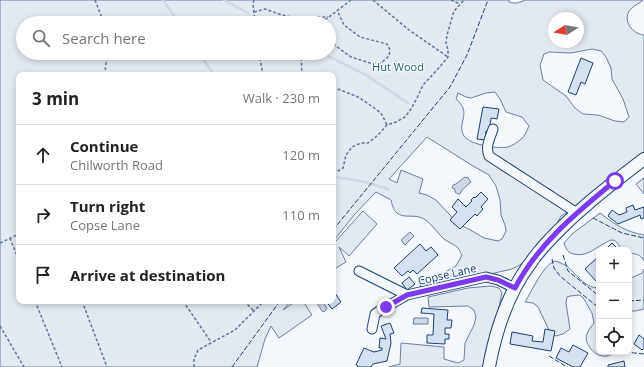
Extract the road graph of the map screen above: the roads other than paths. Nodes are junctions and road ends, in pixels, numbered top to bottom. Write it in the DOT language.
graph roads {
  1 [pos="493,129"];
  2 [pos="644,159"];
  3 [pos="576,213"];
  4 [pos="359,271"];
  5 [pos="515,288"];
  6 [pos="407,295"];
  7 [pos="372,329"];
  8 [pos="490,367"];
  1 -- 3 [label="street"];
  2 -- 3 [label="main road"];
  3 -- 5 [label="main road"];
  4 -- 6 [label="street, Copse Lane"];
  5 -- 6 [label="street, Copse Lane"];
  5 -- 8 [label="main road"];
  6 -- 7 [label="street, Copse Lane"];
}
